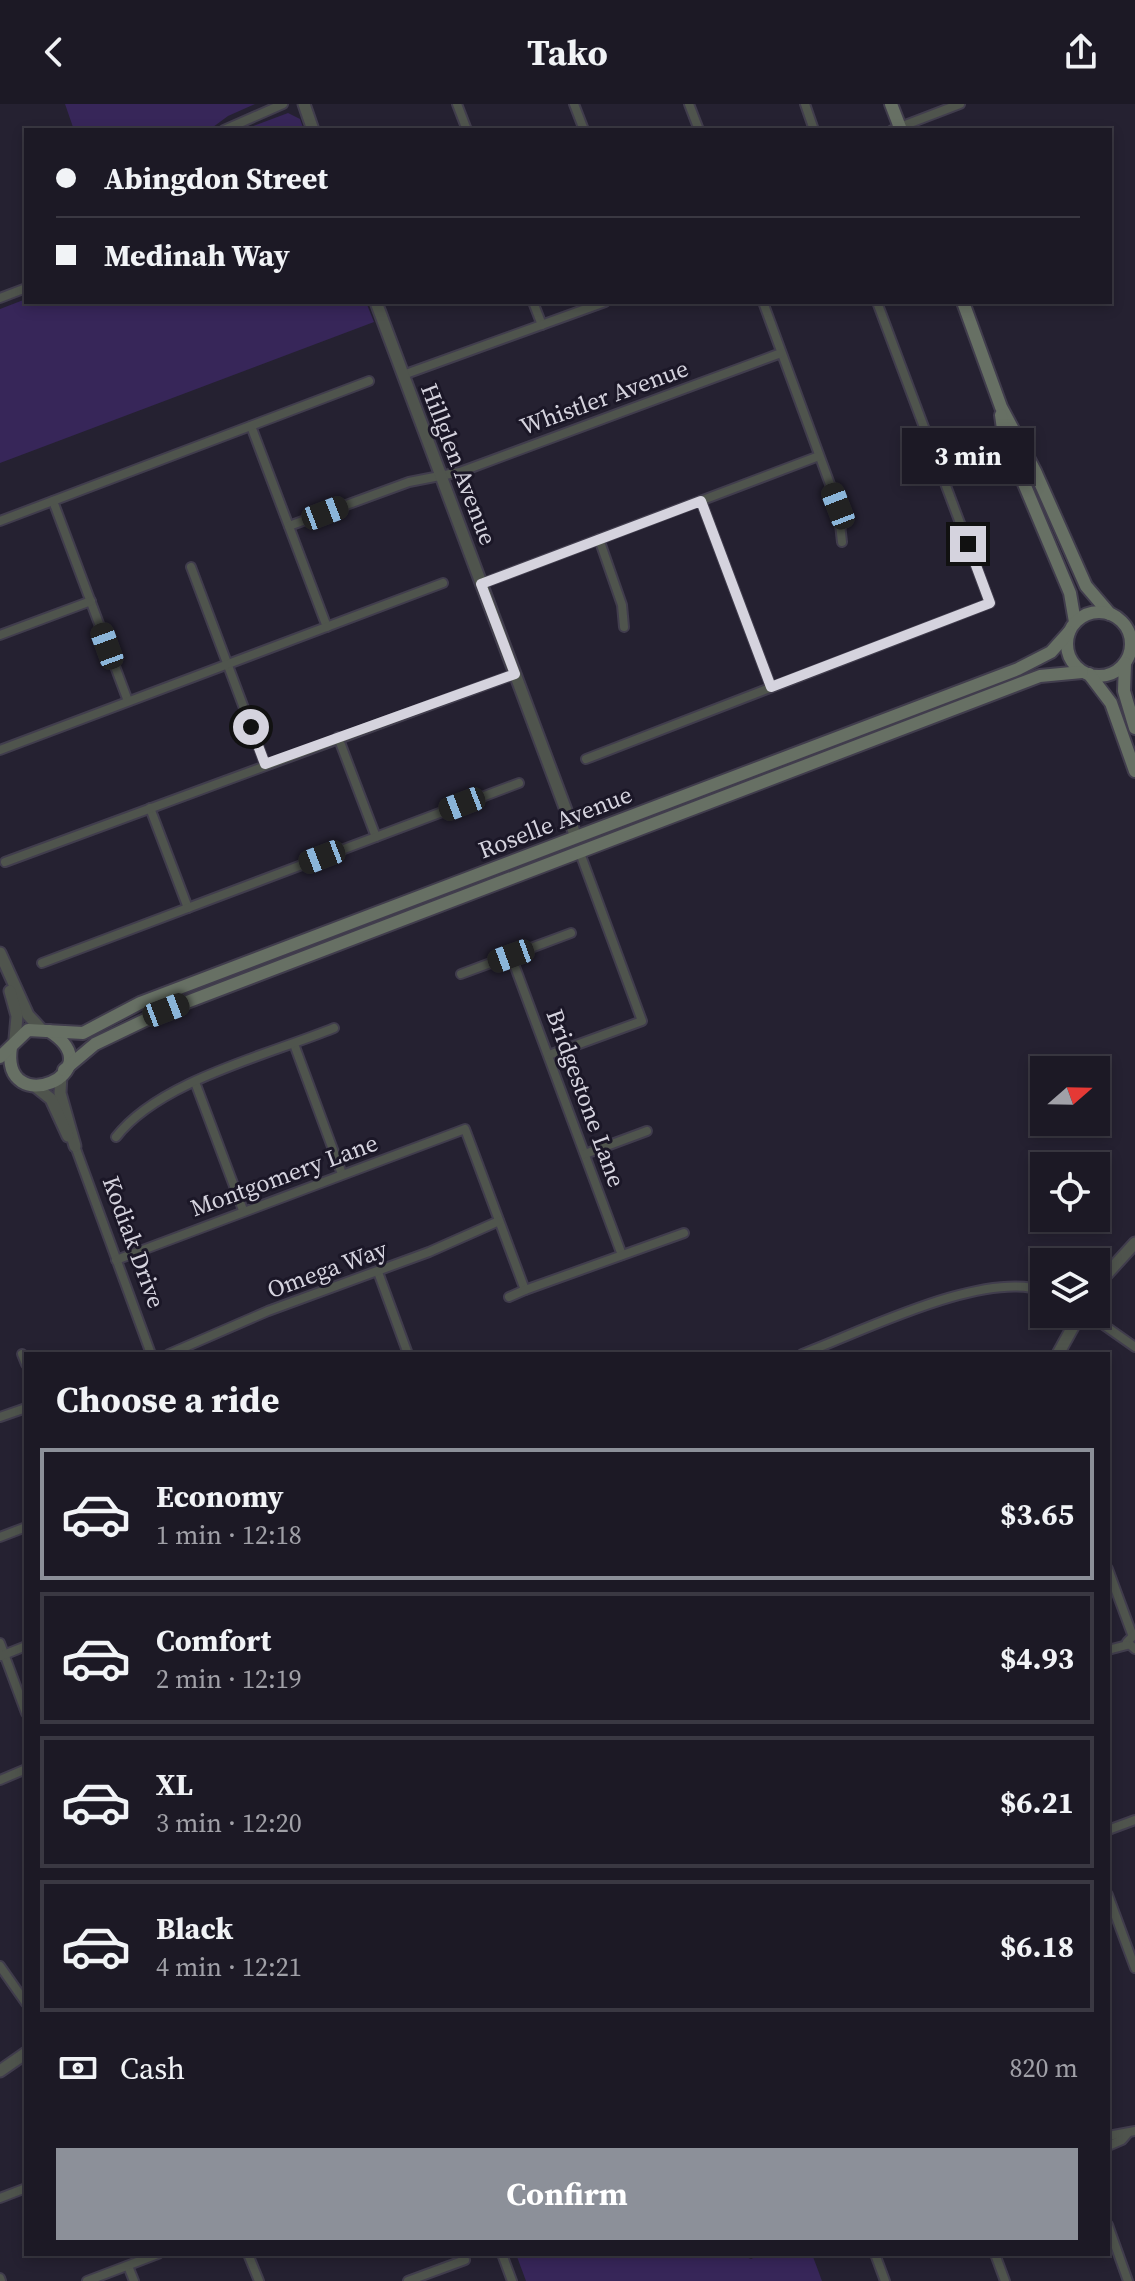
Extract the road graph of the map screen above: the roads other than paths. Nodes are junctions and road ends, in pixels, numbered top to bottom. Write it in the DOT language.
graph roads {
  1 [pos="283,104"];
  2 [pos="304,104"];
  3 [pos="457,104"];
  4 [pos="574,104"];
  5 [pos="689,104"];
  6 [pos="805,104"];
  7 [pos="891,104"];
  8 [pos="960,104"];
  9 [pos="229,128"];
  10 [pos="312,128"];
  11 [pos="466,128"];
  12 [pos="583,128"];
  13 [pos="698,128"];
  14 [pos="813,128"];
  15 [pos="897,128"];
  16 [pos="900,128"];
  17 [pos="24,289"];
  18 [pos="0,298"];
  19 [pos="377,304"];
  20 [pos="534,304"];
  21 [pos="600,304"];
  22 [pos="764,304"];
  23 [pos="878,304"];
  24 [pos="964,304"];
  25 [pos="542,325"];
  26 [pos="781,353"];
  27 [pos="403,375"];
  28 [pos="369,381"];
  29 [pos="1001,407"];
  30 [pos="251,426"];
  31 [pos="819,456"];
  32 [pos="440,474"];
  33 [pos="53,501"];
  34 [pos="701,501"];
  35 [pos="0,521"];
  36 [pos="289,526"];
  37 [pos="599,539"];
  38 [pos="842,542"];
  39 [pos="191,567"];
  40 [pos="443,583"];
  41 [pos="481,584"];
  42 [pos="91,601"];
  43 [pos="1114,616"];
  44 [pos="1135,620"];
  45 [pos="327,627"];
  46 [pos="624,627"];
  47 [pos="1072,627"];
  48 [pos="0,635"];
  49 [pos="1129,656"];
  50 [pos="228,664"];
  51 [pos="1086,673"];
  52 [pos="515,674"];
  53 [pos="771,687"];
  54 [pos="128,701"];
  55 [pos="1135,728"];
  56 [pos="338,737"];
  57 [pos="0,750"];
  58 [pos="586,759"];
  59 [pos="265,764"];
  60 [pos="1135,771"];
  61 [pos="519,783"];
  62 [pos="150,808"];
  63 [pos="376,837"];
  64 [pos="576,837"];
  65 [pos="580,853"];
  66 [pos="5,862"];
  67 [pos="499,884"];
  68 [pos="188,908"];
  69 [pos="571,933"];
  70 [pos="0,954"];
  71 [pos="511,956"];
  72 [pos="42,963"];
  73 [pos="461,974"];
  74 [pos="334,1028"];
  75 [pos="45,1030"];
  76 [pos="13,1042"];
  77 [pos="294,1044"];
  78 [pos="549,1055"];
  79 [pos="0,1057"];
  80 [pos="63,1073"];
  81 [pos="0,1078"];
  82 [pos="195,1082"];
  83 [pos="30,1085"];
  84 [pos="647,1131"];
  85 [pos="116,1137"];
  86 [pos="75,1146"];
  87 [pos="585,1154"];
  88 [pos="342,1174"];
  89 [pos="243,1210"];
  90 [pos="499,1221"];
  91 [pos="684,1233"];
  92 [pos="1135,1243"];
  93 [pos="622,1255"];
  94 [pos="116,1260"];
  95 [pos="1110,1271"];
  96 [pos="378,1272"];
  97 [pos="1030,1288"];
  98 [pos="525,1290"];
  99 [pos="509,1297"];
  100 [pos="1072,1328"];
  101 [pos="1108,1328"];
  102 [pos="1135,1347"];
  103 [pos="150,1352"];
  104 [pos="174,1352"];
  105 [pos="407,1352"];
  106 [pos="807,1352"];
  107 [pos="1059,1352"];
  108 [pos="22,1354"];
  109 [pos="24,1359"];
  110 [pos="24,1409"];
  111 [pos="0,1417"];
  112 [pos="24,1528"];
  113 [pos="0,1537"];
  114 [pos="1110,1574"];
  115 [pos="1134,1634"];
  116 [pos="0,1643"];
  117 [pos="24,1647"];
  118 [pos="1131,1647"];
  119 [pos="1110,1650"];
  120 [pos="2,1655"];
  121 [pos="24,1708"];
  122 [pos="24,1770"];
  123 [pos="0,1780"];
  124 [pos="1135,1820"];
  125 [pos="1110,1829"];
  126 [pos="1110,1900"];
  127 [pos="0,1966"];
  128 [pos="1135,1968"];
  129 [pos="24,2000"];
  130 [pos="24,2054"];
  131 [pos="0,2071"];
  132 [pos="1131,2132"];
  133 [pos="1110,2136"];
  134 [pos="1110,2145"];
  135 [pos="24,2189"];
  136 [pos="0,2198"];
  137 [pos="1110,2231"];
  138 [pos="153,2256"];
  139 [pos="249,2256"];
  140 [pos="503,2256"];
  141 [pos="876,2256"];
  142 [pos="996,2256"];
  143 [pos="465,2260"];
  144 [pos="128,2266"];
  145 [pos="87,2281"];
  146 [pos="134,2281"];
  147 [pos="259,2281"];
  148 [pos="408,2281"];
  149 [pos="512,2281"];
  150 [pos="885,2281"];
  151 [pos="1005,2281"];
  152 [pos="1128,2281"];
  1 -- 9 [label="street"];
  2 -- 10 [label="street"];
  3 -- 11 [label="street"];
  4 -- 12 [label="street"];
  5 -- 13 [label="street"];
  6 -- 14 [label="street"];
  7 -- 15 [label="main road"];
  8 -- 16 [label="street"];
  17 -- 18 [label="street"];
  19 -- 27 [label="street, Hillglen Avenue"];
  20 -- 25 [label="street"];
  21 -- 25 [label="street"];
  22 -- 26 [label="street"];
  23 -- 53 [label="street"];
  24 -- 29 [label="main road"];
  25 -- 27 [label="street"];
  26 -- 31 [label="street"];
  26 -- 32 [label="street, Whistler Avenue"];
  27 -- 32 [label="street, Hillglen Avenue"];
  28 -- 30 [label="street"];
  29 -- 43 [label="main road"];
  29 -- 47 [label="main road"];
  30 -- 33 [label="street"];
  30 -- 36 [label="street"];
  31 -- 34 [label="street"];
  31 -- 38 [label="street"];
  32 -- 36 [label="street, Whistler Avenue"];
  32 -- 41 [label="street, Hillglen Avenue"];
  33 -- 35 [label="street"];
  33 -- 42 [label="street"];
  34 -- 37 [label="street"];
  34 -- 53 [label="street"];
  36 -- 45 [label="street"];
  37 -- 41 [label="street"];
  37 -- 46 [label="street"];
  39 -- 50 [label="street"];
  40 -- 45 [label="street"];
  41 -- 52 [label="street, Hillglen Avenue"];
  42 -- 48 [label="street"];
  42 -- 54 [label="street"];
  43 -- 44 [label="main road"];
  43 -- 47 [label="main road"];
  43 -- 49 [label="main road"];
  45 -- 50 [label="street"];
  47 -- 51 [label="main road"];
  47 -- 64 [label="main road, Roselle Avenue"];
  49 -- 51 [label="main road"];
  49 -- 55 [label="main road"];
  50 -- 54 [label="street"];
  50 -- 59 [label="street"];
  51 -- 60 [label="main road"];
  51 -- 65 [label="main road, Roselle Avenue"];
  52 -- 56 [label="street"];
  52 -- 64 [label="street, Hillglen Avenue"];
  53 -- 58 [label="street"];
  54 -- 57 [label="street"];
  56 -- 59 [label="street"];
  56 -- 63 [label="street"];
  59 -- 62 [label="street"];
  61 -- 63 [label="street"];
  62 -- 66 [label="street"];
  62 -- 68 [label="street"];
  63 -- 68 [label="street"];
  64 -- 67 [label="main road"];
  64 -- 75 [label="main road, Roselle Avenue"];
  65 -- 67 [label="main road, Roselle Avenue"];
  65 -- 78 [label="street"];
  67 -- 80 [label="main road, Roselle Avenue"];
  68 -- 72 [label="street"];
  69 -- 71 [label="street"];
  70 -- 75 [label="street"];
  70 -- 76 [label="street"];
  71 -- 73 [label="street"];
  71 -- 78 [label="street, Bridgestone Lane"];
  74 -- 77 [label="street"];
  75 -- 76 [label="main road"];
  75 -- 80 [label="main road"];
  76 -- 79 [label="main road"];
  76 -- 83 [label="main road"];
  77 -- 82 [label="street"];
  77 -- 88 [label="street"];
  78 -- 87 [label="street, Bridgestone Lane"];
  80 -- 83 [label="main road"];
  80 -- 86 [label="street, Kodiak Drive"];
  81 -- 83 [label="main road"];
  82 -- 85 [label="street"];
  82 -- 89 [label="street"];
  83 -- 86 [label="street, Kodiak Drive"];
  84 -- 87 [label="street"];
  86 -- 94 [label="street, Kodiak Drive"];
  87 -- 93 [label="street, Bridgestone Lane"];
  88 -- 89 [label="street, Montgomery Lane"];
  88 -- 90 [label="street, Montgomery Lane"];
  89 -- 94 [label="street, Montgomery Lane"];
  90 -- 96 [label="street, Omega Way"];
  90 -- 98 [label="street"];
  91 -- 93 [label="street"];
  92 -- 95 [label="street"];
  93 -- 98 [label="street"];
  94 -- 103 [label="street, Kodiak Drive"];
  96 -- 104 [label="street, Omega Way"];
  96 -- 105 [label="street"];
  97 -- 106 [label="street"];
  98 -- 99 [label="street"];
  100 -- 107 [label="street"];
  101 -- 102 [label="street"];
  108 -- 109 [label="street"];
  110 -- 111 [label="street"];
  112 -- 113 [label="street"];
  114 -- 115 [label="street"];
  115 -- 118 [label="street"];
  116 -- 120 [label="street"];
  117 -- 120 [label="street"];
  118 -- 119 [label="street"];
  120 -- 121 [label="street"];
  122 -- 123 [label="street"];
  124 -- 125 [label="street"];
  126 -- 128 [label="street"];
  127 -- 129 [label="street"];
  130 -- 131 [label="street"];
  132 -- 133 [label="street"];
  132 -- 134 [label="street"];
  135 -- 136 [label="street"];
  137 -- 152 [label="street"];
  138 -- 144 [label="street"];
  139 -- 147 [label="street"];
  140 -- 149 [label="street"];
  141 -- 150 [label="street"];
  142 -- 151 [label="street"];
  143 -- 148 [label="street"];
  144 -- 145 [label="street"];
  144 -- 146 [label="street"];
}
